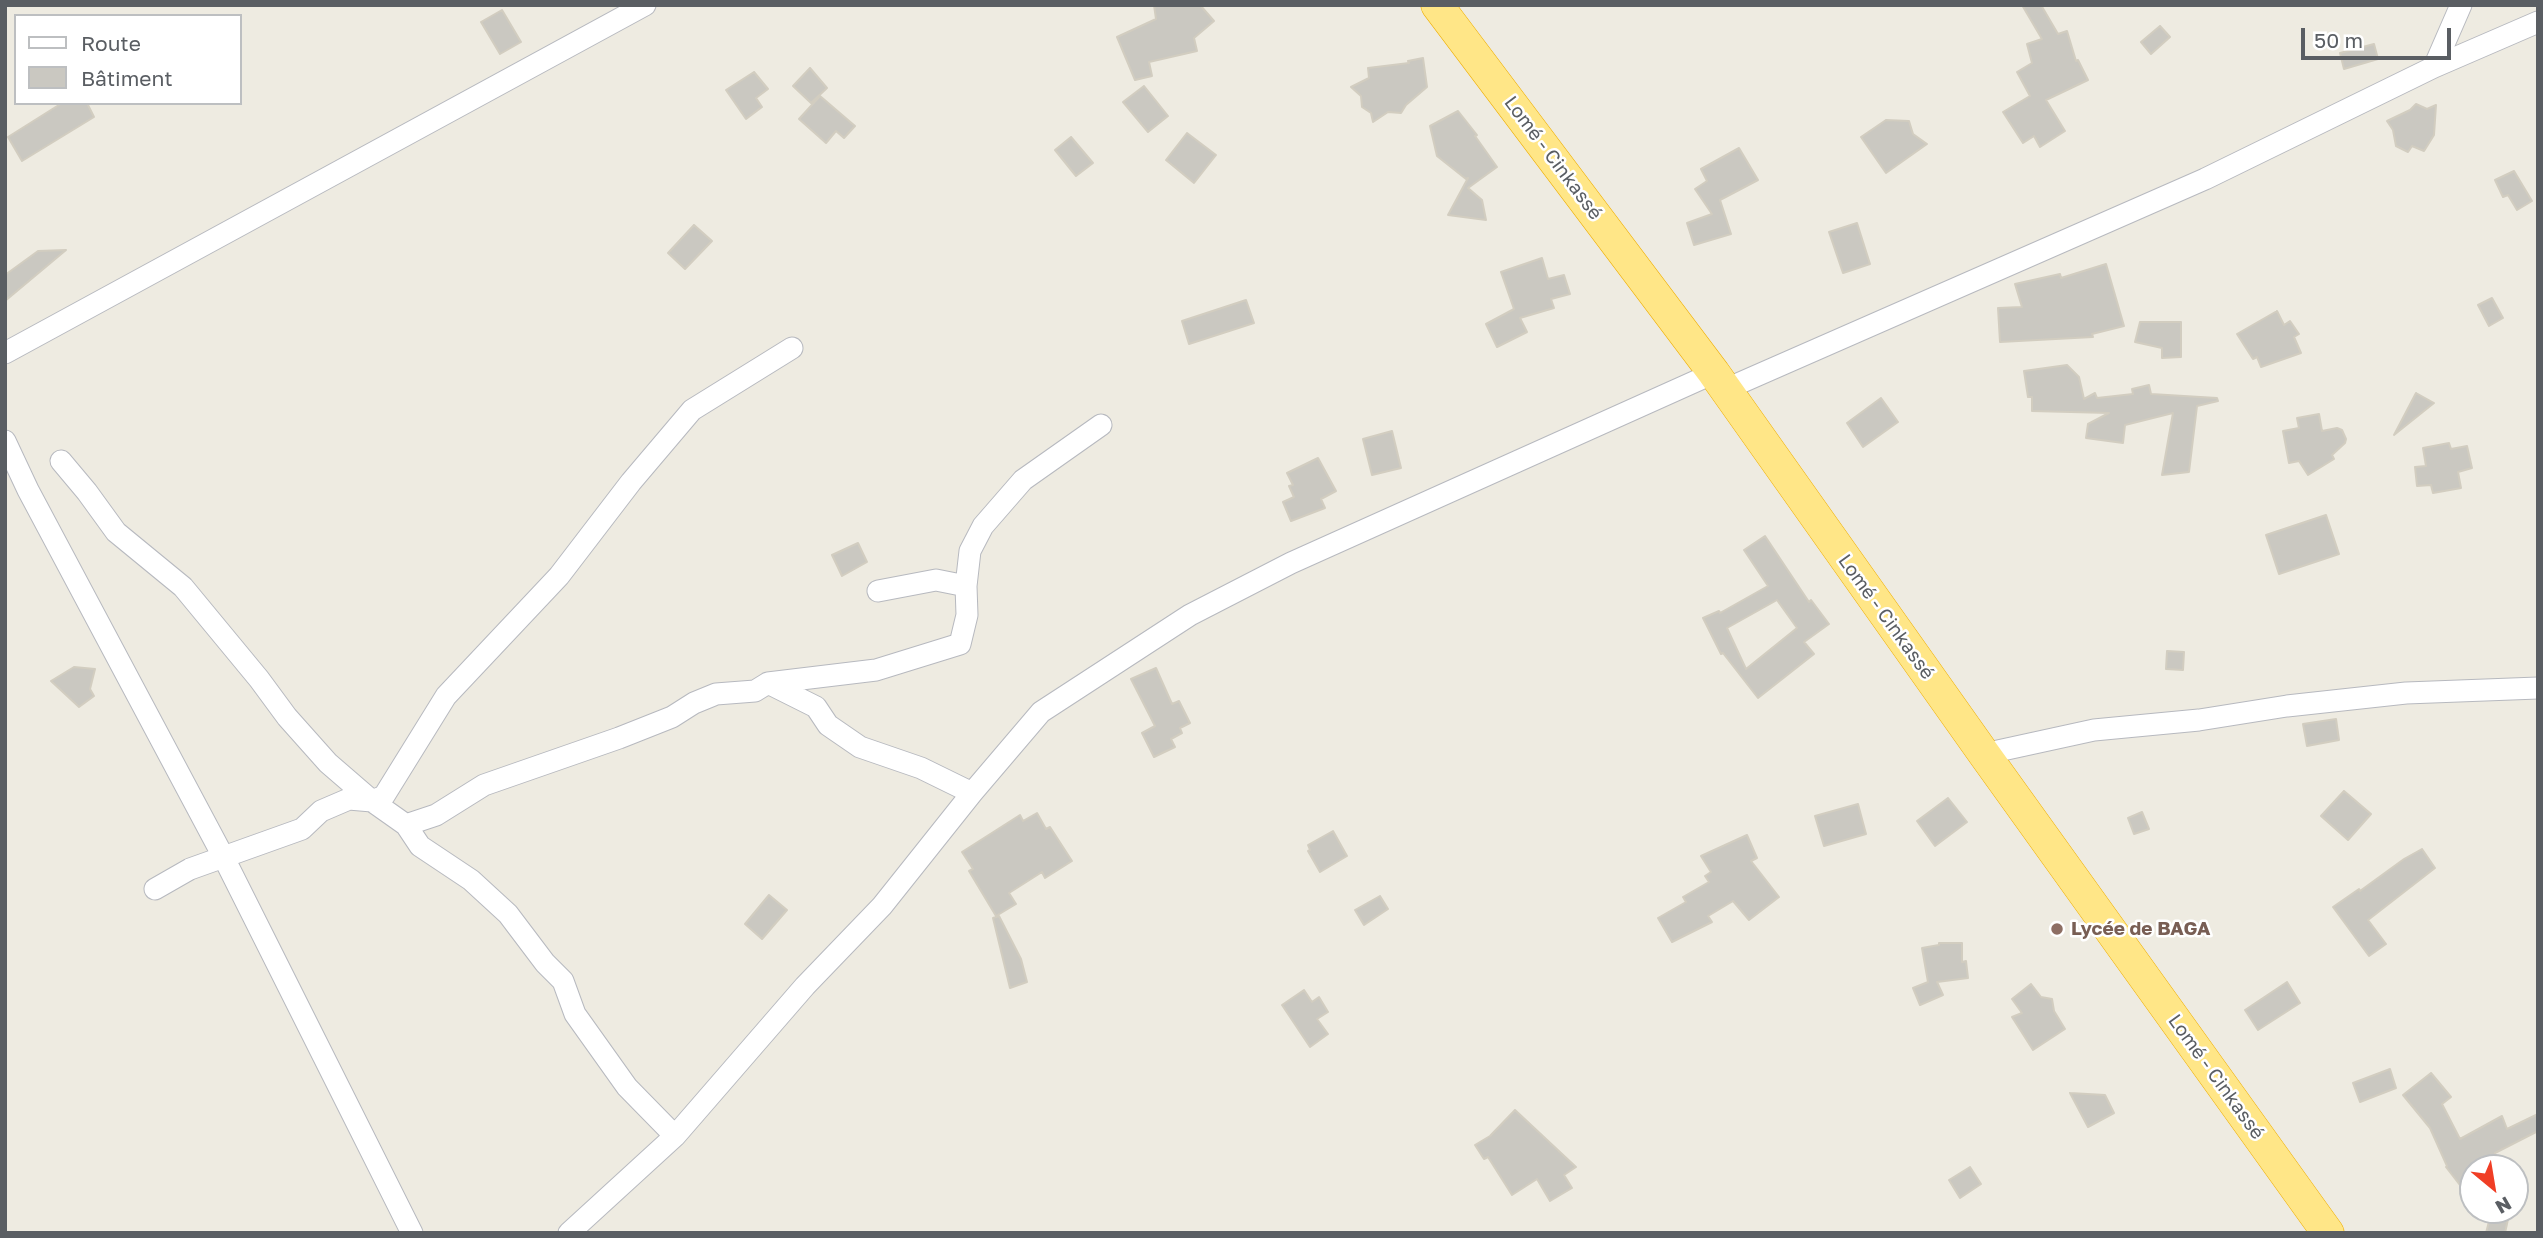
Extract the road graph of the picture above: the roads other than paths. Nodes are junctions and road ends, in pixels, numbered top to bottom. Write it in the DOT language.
graph roads {
  1 [pos="645,5"];
  2 [pos="1437,5"];
  3 [pos="2461,5"];
  4 [pos="2538,22"];
  5 [pos="2434,67"];
  6 [pos="792,348"];
  7 [pos="5,352"];
  8 [pos="1719,381"];
  9 [pos="1101,425"];
  10 [pos="5,441"];
  11 [pos="61,461"];
  12 [pos="967,586"];
  13 [pos="878,591"];
  14 [pos="768,683"];
  15 [pos="2538,688"];
  16 [pos="1984,754"];
  17 [pos="972,793"];
  18 [pos="372,801"];
  19 [pos="406,825"];
  20 [pos="224,858"];
  21 [pos="155,889"];
  22 [pos="675,1136"];
  23 [pos="412,1233"];
  24 [pos="569,1233"];
  25 [pos="2328,1233"];
  1 -- 7 [label="street"];
  2 -- 8 [label="highway, Lomé - Cinkassé"];
  3 -- 5 [label="street"];
  4 -- 5 [label="street"];
  5 -- 8 [label="street"];
  6 -- 18 [label="street"];
  8 -- 16 [label="highway, Lomé - Cinkassé"];
  8 -- 17 [label="street"];
  9 -- 12 [label="street"];
  10 -- 20 [label="street"];
  11 -- 18 [label="street"];
  12 -- 13 [label="street"];
  12 -- 14 [label="street"];
  14 -- 17 [label="street"];
  14 -- 19 [label="street"];
  15 -- 16 [label="street"];
  16 -- 25 [label="highway, Lomé - Cinkassé"];
  17 -- 22 [label="street"];
  18 -- 19 [label="street"];
  18 -- 20 [label="street"];
  19 -- 22 [label="street"];
  20 -- 21 [label="street"];
  20 -- 23 [label="street"];
  22 -- 24 [label="street"];
}
